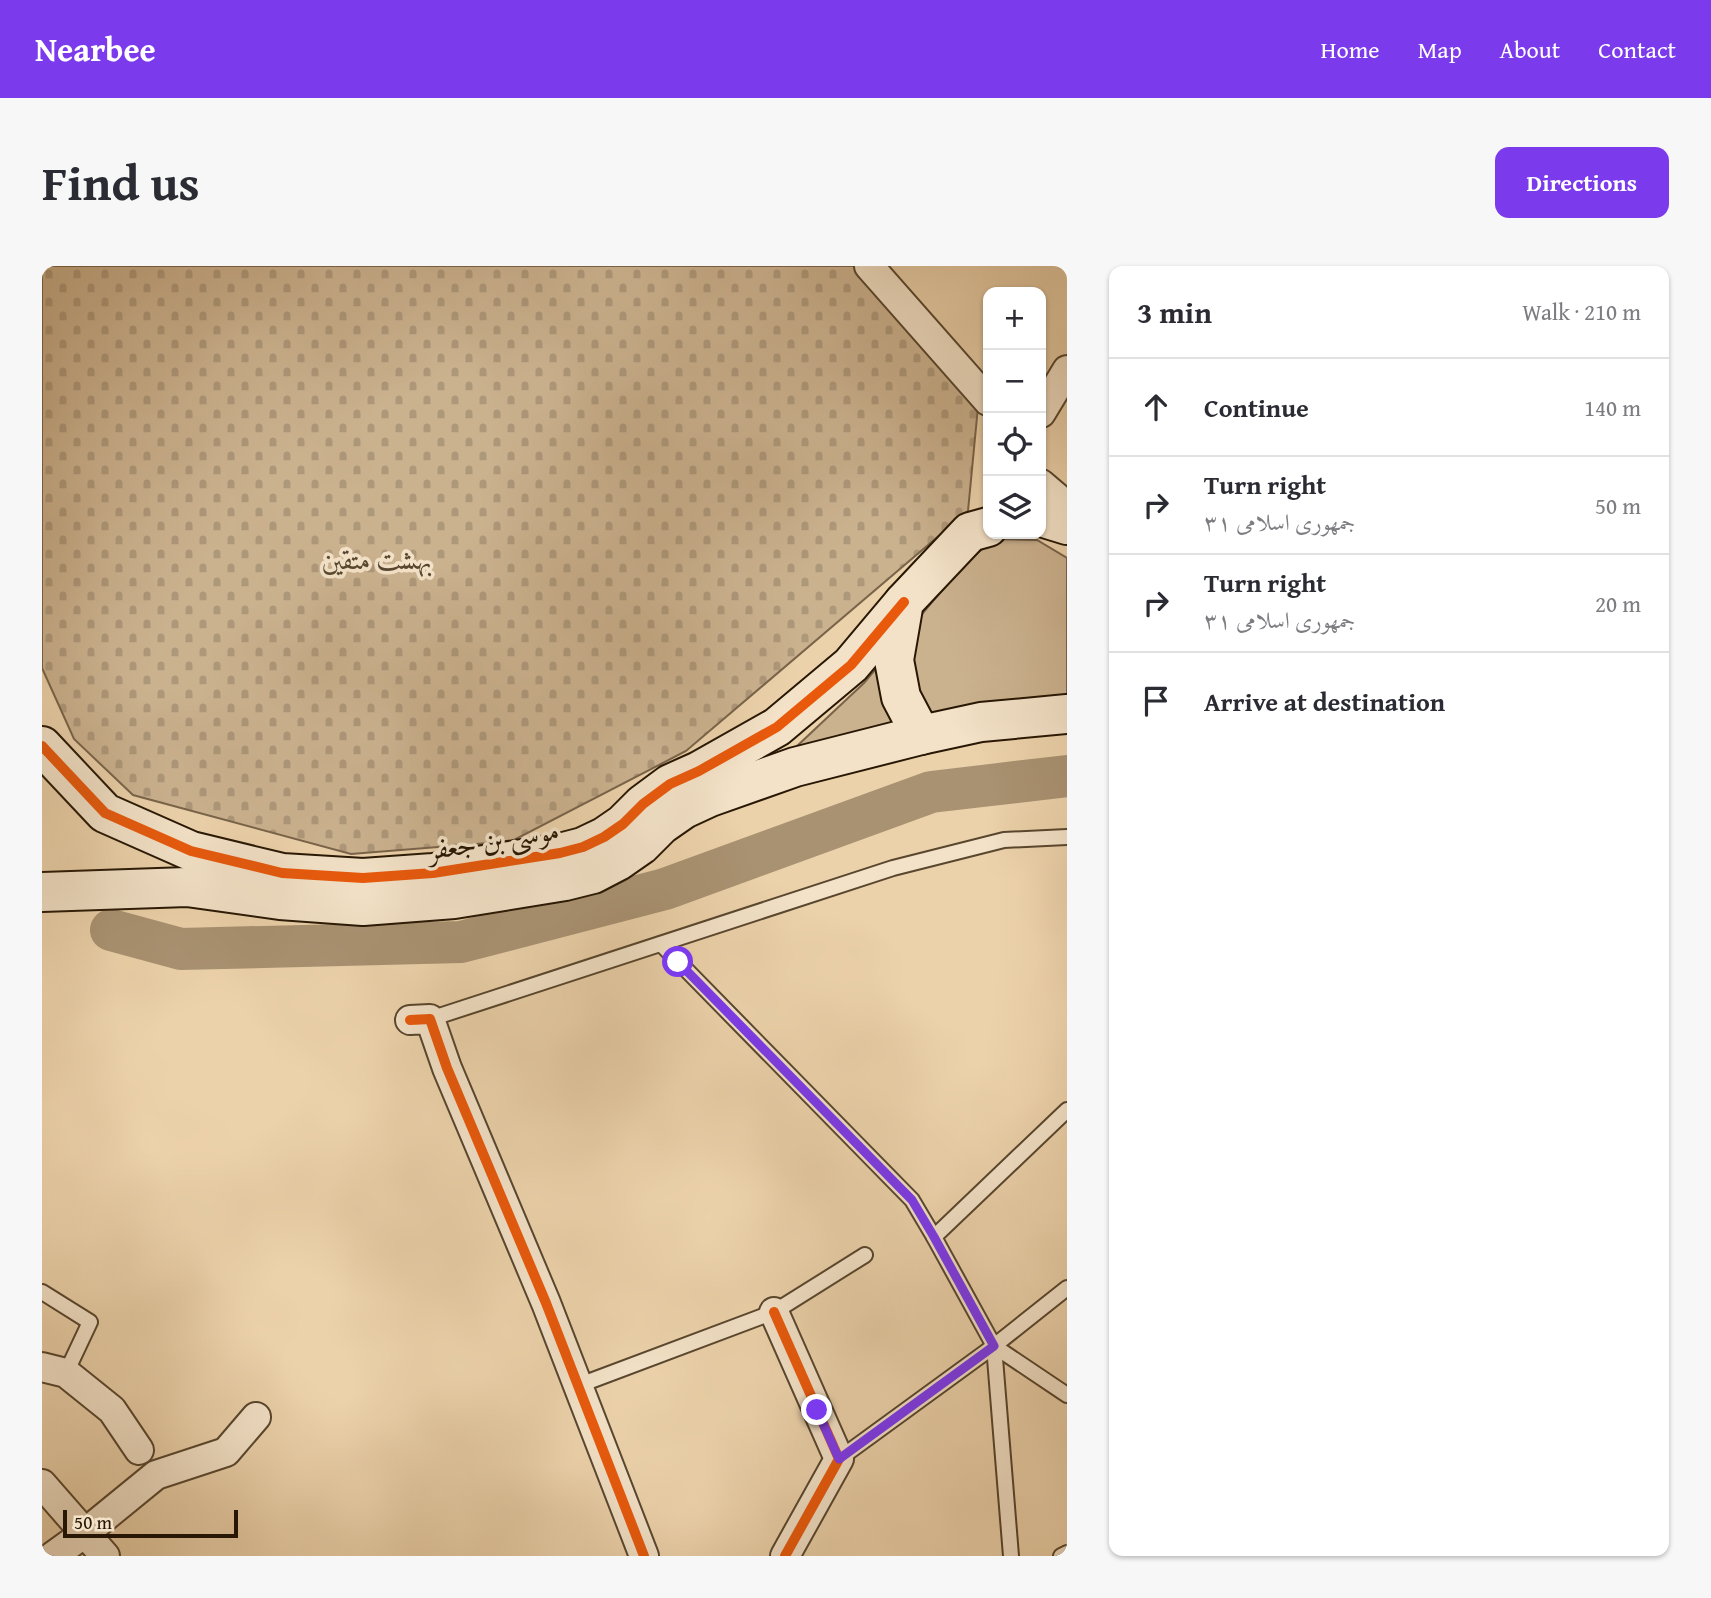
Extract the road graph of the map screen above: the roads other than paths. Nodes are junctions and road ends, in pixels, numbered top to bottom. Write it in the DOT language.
graph roads {
  1 [pos="869,266"];
  2 [pos="1067,370"];
  3 [pos="983,395"];
  4 [pos="1046,405"];
  5 [pos="1046,488"];
  6 [pos="1067,506"];
  7 [pos="1046,519"];
  8 [pos="1067,525"];
  9 [pos="983,528"];
  10 [pos="904,602"];
  11 [pos="1067,714"];
  12 [pos="921,735"];
  13 [pos="42,746"];
  14 [pos="1067,837"];
  15 [pos="42,892"];
  16 [pos="661,944"];
  17 [pos="419,1019"];
  18 [pos="1067,1110"];
  19 [pos="934,1237"];
  20 [pos="865,1255"];
  21 [pos="1067,1288"];
  22 [pos="42,1292"];
  23 [pos="774,1312"];
  24 [pos="994,1346"];
  25 [pos="54,1370"];
  26 [pos="577,1386"];
  27 [pos="1067,1395"];
  28 [pos="256,1417"];
  29 [pos="139,1450"];
  30 [pos="839,1459"];
  31 [pos="42,1484"];
  32 [pos="85,1533"];
  33 [pos="1067,1553"];
  34 [pos="53,1556"];
  35 [pos="105,1556"];
  36 [pos="643,1556"];
  37 [pos="785,1556"];
  38 [pos="1011,1556"];
  39 [pos="1061,1556"];
  1 -- 3 [label="street"];
  2 -- 4 [label="street"];
  5 -- 6 [label="street"];
  7 -- 8 [label="street"];
  9 -- 10 [label="street, موسی بن جعفر"];
  10 -- 12 [label="street"];
  10 -- 13 [label="street, موسی بن جعفر"];
  11 -- 12 [label="street, موسی بن جعفر"];
  12 -- 15 [label="street, موسی بن جعفر"];
  14 -- 16 [label="lane"];
  16 -- 17 [label="lane"];
  16 -- 19 [label="lane"];
  17 -- 26 [label="street"];
  18 -- 19 [label="lane"];
  19 -- 24 [label="lane"];
  20 -- 23 [label="lane"];
  21 -- 24 [label="lane"];
  22 -- 25 [label="lane"];
  23 -- 26 [label="lane"];
  23 -- 30 [label="street"];
  24 -- 27 [label="lane"];
  24 -- 30 [label="lane"];
  24 -- 38 [label="lane"];
  25 -- 29 [label="street"];
  26 -- 36 [label="street"];
  28 -- 32 [label="street"];
  30 -- 37 [label="street"];
  31 -- 32 [label="street"];
  32 -- 34 [label="street"];
  32 -- 35 [label="street"];
  33 -- 39 [label="lane"];
}
